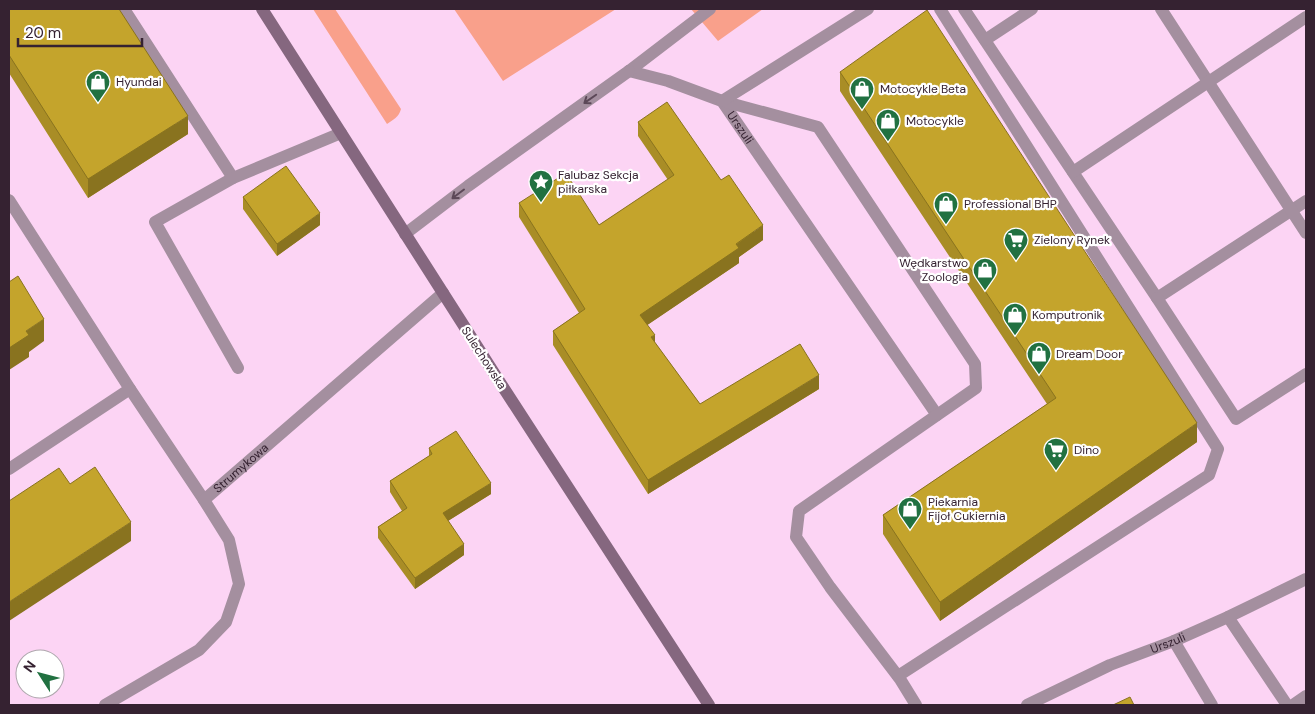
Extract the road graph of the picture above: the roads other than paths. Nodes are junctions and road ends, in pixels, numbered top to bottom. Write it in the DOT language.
graph roads {
  1 [pos="124,9"];
  2 [pos="262,9"];
  3 [pos="710,9"];
  4 [pos="868,9"];
  5 [pos="940,9"];
  6 [pos="964,9"];
  7 [pos="1032,9"];
  8 [pos="1161,9"];
  9 [pos="1306,17"];
  10 [pos="985,40"];
  11 [pos="630,71"];
  12 [pos="1208,82"];
  13 [pos="722,101"];
  14 [pos="341,133"];
  15 [pos="1073,172"];
  16 [pos="233,178"];
  17 [pos="9,200"];
  18 [pos="1306,201"];
  19 [pos="1292,211"];
  20 [pos="405,234"];
  21 [pos="1306,234"];
  22 [pos="443,293"];
  23 [pos="1157,298"];
  24 [pos="238,368"];
  25 [pos="1306,374"];
  26 [pos="130,389"];
  27 [pos="937,415"];
  28 [pos="9,469"];
  29 [pos="204,500"];
  30 [pos="1306,579"];
  31 [pos="1228,617"];
  32 [pos="1174,641"];
  33 [pos="898,676"];
  34 [pos="1306,696"];
  35 [pos="105,705"];
  36 [pos="709,705"];
  37 [pos="916,705"];
  38 [pos="1028,705"];
  39 [pos="1212,705"];
  40 [pos="1287,705"];
  41 [pos="1292,705"];
  1 -- 16 [label="street"];
  2 -- 14 [label="street, Sulechowska"];
  3 -- 11 [label="street"];
  4 -- 13 [label="street"];
  5 -- 33 [label="street"];
  6 -- 10 [label="street"];
  7 -- 10 [label="street"];
  8 -- 12 [label="street"];
  9 -- 12 [label="street"];
  10 -- 15 [label="street"];
  11 -- 13 [label="street, Urszuli"];
  11 -- 20 [label="street, one-way"];
  12 -- 15 [label="street"];
  12 -- 19 [label="street"];
  13 -- 27 [label="street, Urszuli"];
  13 -- 27 [label="street"];
  14 -- 16 [label="street"];
  14 -- 20 [label="street, Sulechowska"];
  15 -- 23 [label="street"];
  16 -- 24 [label="street"];
  17 -- 26 [label="street"];
  18 -- 19 [label="street"];
  19 -- 21 [label="street"];
  19 -- 23 [label="street"];
  20 -- 22 [label="street, Sulechowska"];
  22 -- 29 [label="street, Strumykowa"];
  22 -- 36 [label="street, Sulechowska"];
  23 -- 25 [label="street"];
  26 -- 28 [label="street"];
  26 -- 29 [label="street"];
  27 -- 33 [label="street"];
  29 -- 35 [label="street, Strumykowa"];
  30 -- 31 [label="street, Urszuli"];
  31 -- 32 [label="street, Urszuli"];
  31 -- 40 [label="street"];
  32 -- 38 [label="street, Urszuli"];
  32 -- 39 [label="street"];
  33 -- 37 [label="street"];
  34 -- 41 [label="street"];
}
